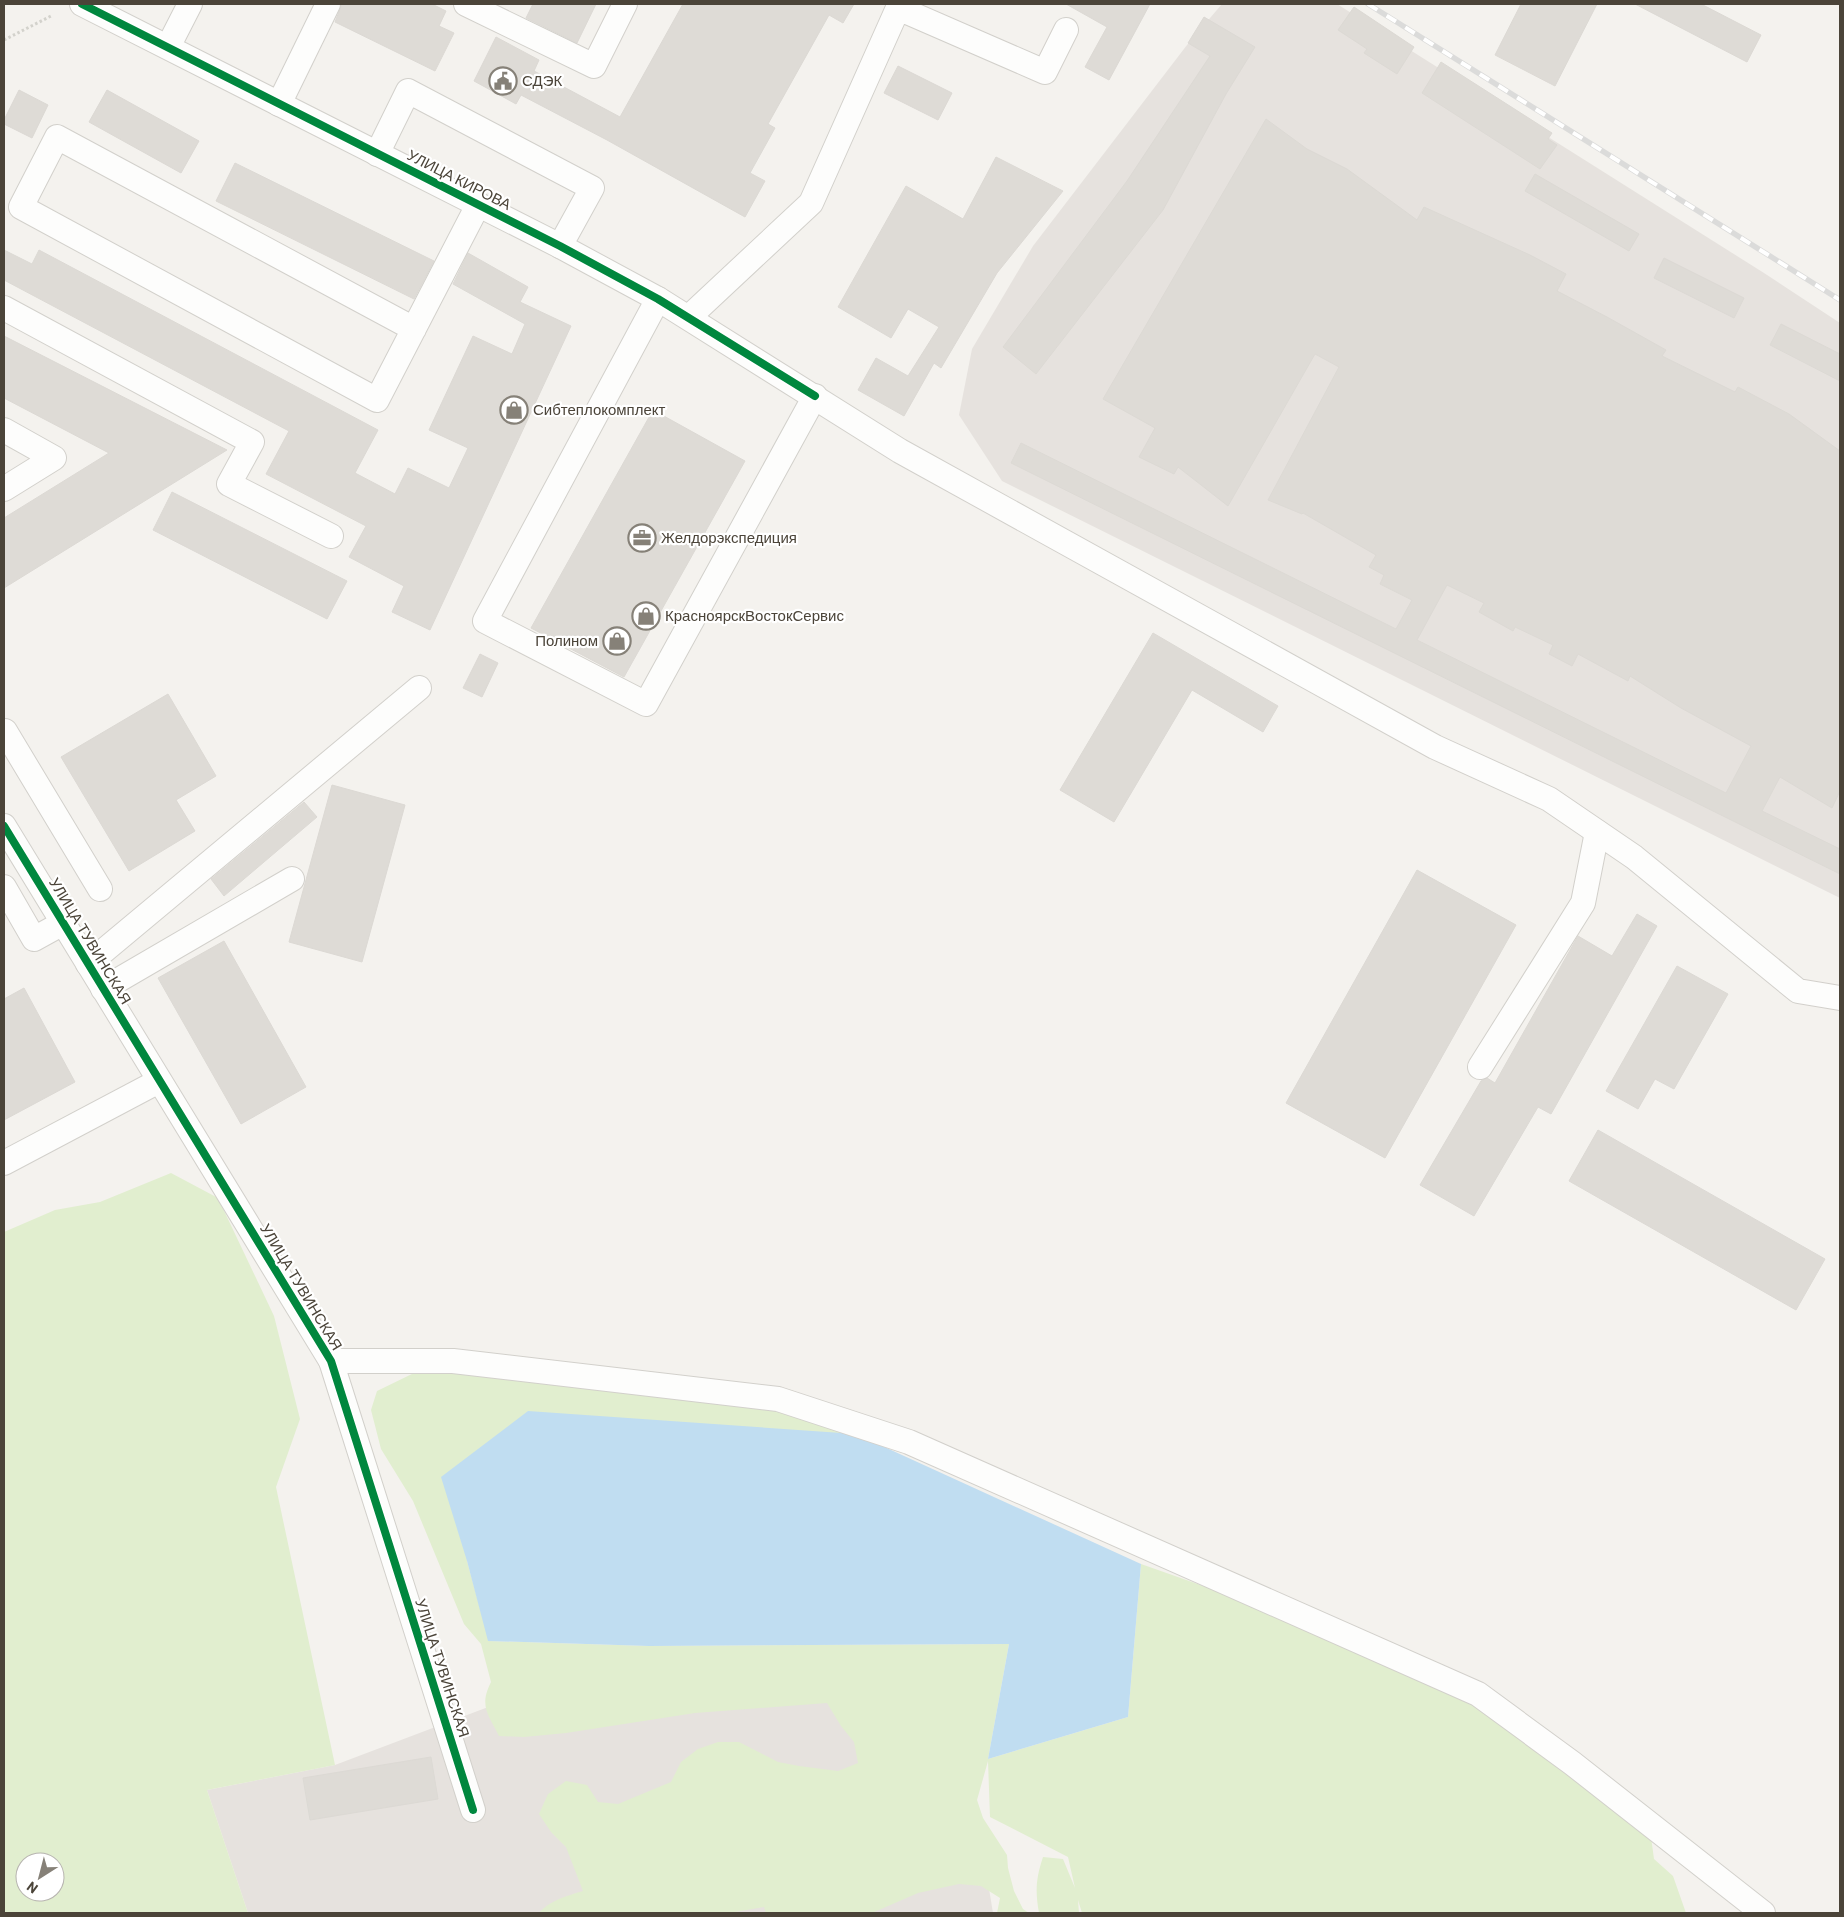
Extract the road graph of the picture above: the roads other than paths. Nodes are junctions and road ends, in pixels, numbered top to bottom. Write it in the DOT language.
graph roads {
  1 [pos="190,4"];
  2 [pos="328,4"];
  3 [pos="466,4"];
  4 [pos="625,4"];
  5 [pos="91,6"];
  6 [pos="1066,30"];
  7 [pos="168,47"];
  8 [pos="279,104"];
  9 [pos="377,154"];
  10 [pos="478,205"];
  11 [pos="560,246"];
  12 [pos="658,299"];
  13 [pos="4,308"];
  14 [pos="689,317"];
  15 [pos="414,329"];
  16 [pos="815,396"];
  17 [pos="4,430"];
  18 [pos="4,489"];
  19 [pos="331,536"];
  20 [pos="420,688"];
  21 [pos="4,732"];
  22 [pos="4,826"];
  23 [pos="1597,832"];
  24 [pos="292,878"];
  25 [pos="4,887"];
  26 [pos="100,889"];
  27 [pos="63,923"];
  28 [pos="88,964"];
  29 [pos="104,989"];
  30 [pos="1840,998"];
  31 [pos="1480,1067"];
  32 [pos="159,1080"];
  33 [pos="4,1163"];
  34 [pos="331,1361"];
  35 [pos="473,1810"];
  36 [pos="1763,1913"];
  1 -- 7 [label="street"];
  2 -- 8 [label="street"];
  3 -- 4 [label="street"];
  5 -- 7 [label="street, УЛИЦА КИРОВА"];
  6 -- 14 [label="street"];
  7 -- 8 [label="street, УЛИЦА КИРОВА"];
  8 -- 9 [label="street, УЛИЦА КИРОВА"];
  9 -- 10 [label="street, УЛИЦА КИРОВА"];
  9 -- 11 [label="street"];
  10 -- 11 [label="street, УЛИЦА КИРОВА"];
  10 -- 15 [label="street"];
  11 -- 12 [label="street, УЛИЦА КИРОВА"];
  12 -- 14 [label="street, УЛИЦА КИРОВА"];
  12 -- 16 [label="street"];
  13 -- 19 [label="street"];
  14 -- 16 [label="street, УЛИЦА КИРОВА"];
  15 -- 15 [label="street"];
  16 -- 23 [label="street, УЛИЦА КИРОВА"];
  17 -- 18 [label="street"];
  20 -- 28 [label="street"];
  21 -- 26 [label="street"];
  22 -- 27 [label="street, УЛИЦА ТУВИНСКАЯ"];
  23 -- 30 [label="street, УЛИЦА КИРОВА"];
  23 -- 31 [label="street"];
  24 -- 29 [label="street"];
  25 -- 27 [label="street"];
  27 -- 28 [label="street, УЛИЦА ТУВИНСКАЯ"];
  28 -- 29 [label="street, УЛИЦА ТУВИНСКАЯ"];
  29 -- 32 [label="street, УЛИЦА ТУВИНСКАЯ"];
  32 -- 33 [label="street"];
  32 -- 34 [label="street, УЛИЦА ТУВИНСКАЯ"];
  34 -- 35 [label="street, УЛИЦА ТУВИНСКАЯ"];
  34 -- 36 [label="street"];
}
